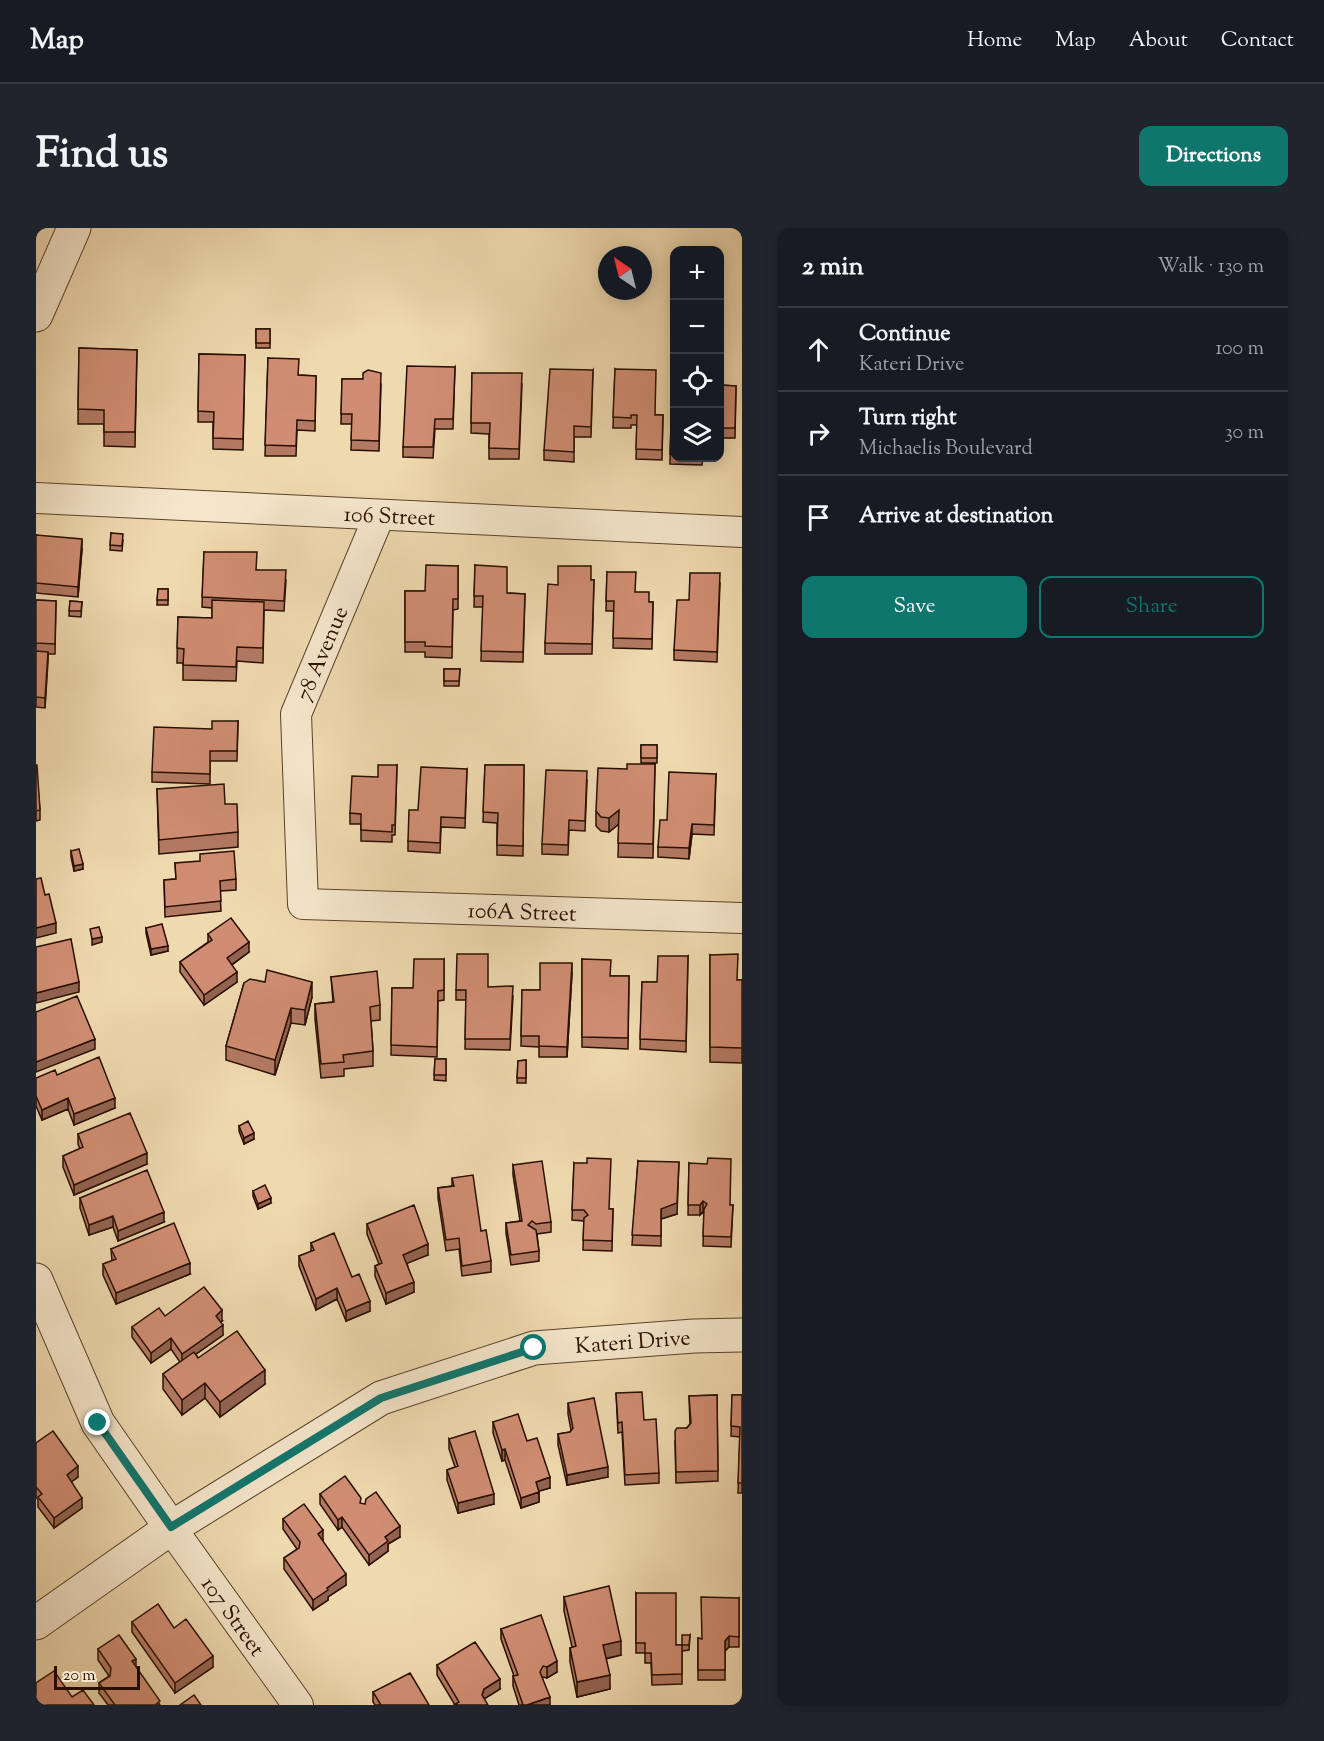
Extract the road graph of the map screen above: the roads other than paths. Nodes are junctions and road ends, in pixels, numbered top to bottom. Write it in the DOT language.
graph roads {
  1 [pos="75,228"];
  2 [pos="36,315"];
  3 [pos="36,498"];
  4 [pos="379,516"];
  5 [pos="742,532"];
  6 [pos="303,904"];
  7 [pos="742,918"];
  8 [pos="36,1280"];
  9 [pos="742,1335"];
  10 [pos="171,1527"];
  11 [pos="36,1623"];
  12 [pos="297,1705"];
  1 -- 2 [label="street"];
  3 -- 4 [label="street, 106 Street"];
  4 -- 5 [label="street, 106 Street"];
  4 -- 6 [label="street, 78 Avenue"];
  6 -- 7 [label="street, 106A Street"];
  8 -- 10 [label="street"];
  9 -- 10 [label="street, Kateri Drive"];
  10 -- 11 [label="street, Kateri Drive"];
  10 -- 12 [label="street, 107 Street"];
}
